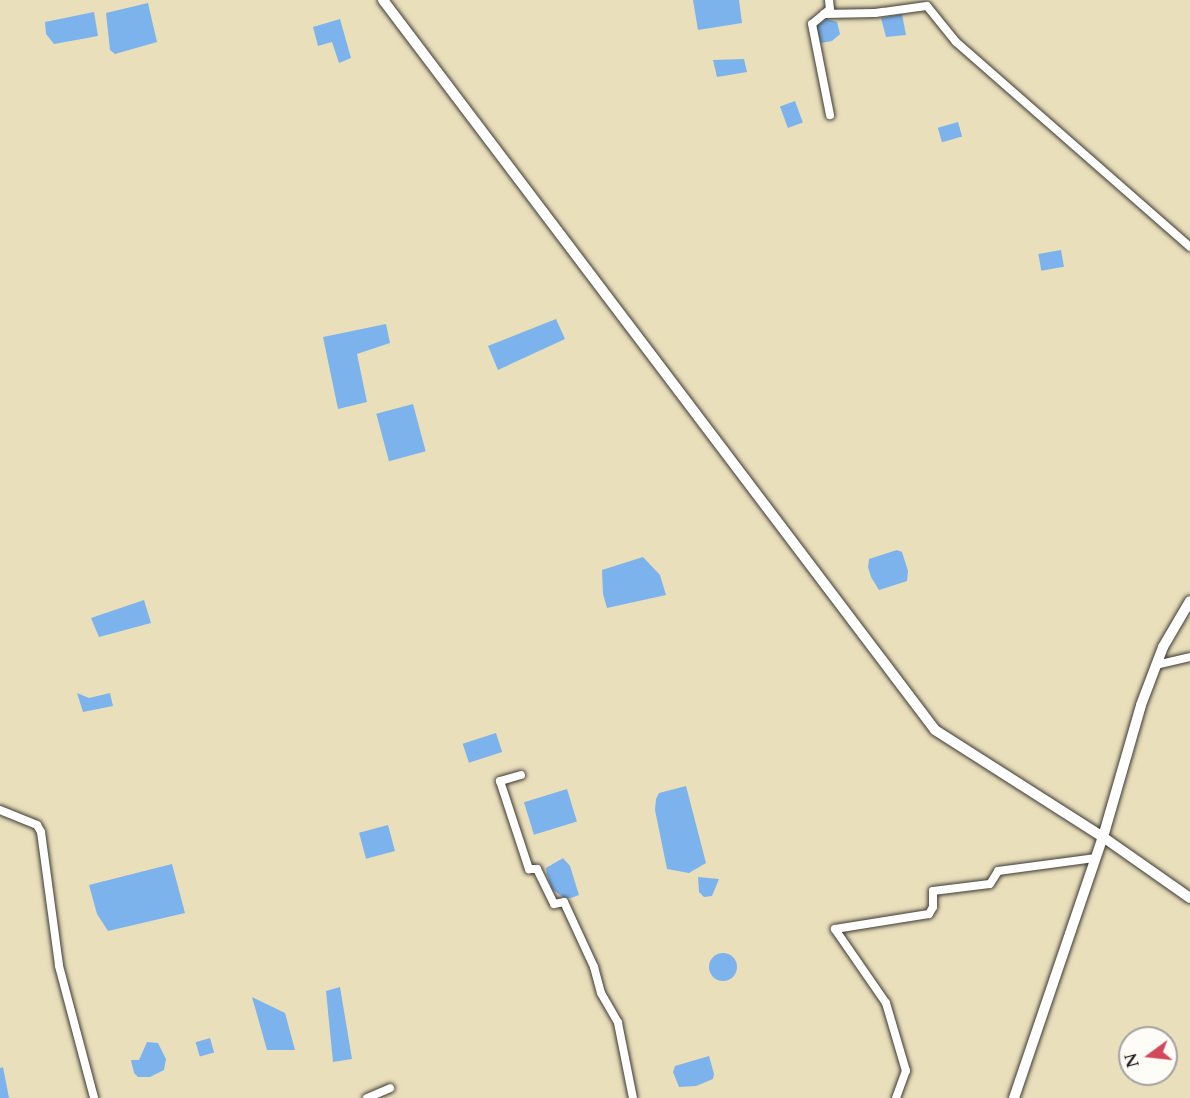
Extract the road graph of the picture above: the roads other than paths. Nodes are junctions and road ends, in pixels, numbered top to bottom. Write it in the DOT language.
graph roads {
  1 [pos="383,0"];
  2 [pos="829,0"];
  3 [pos="824,14"];
  4 [pos="830,115"];
  5 [pos="1190,247"];
  6 [pos="1190,601"];
  7 [pos="1190,657"];
  8 [pos="1156,664"];
  9 [pos="521,775"];
  10 [pos="0,810"];
  11 [pos="1103,837"];
  12 [pos="1096,858"];
  13 [pos="1190,898"];
  14 [pos="390,1088"];
  15 [pos="94,1098"];
  16 [pos="367,1098"];
  17 [pos="633,1098"];
  18 [pos="896,1098"];
  19 [pos="1014,1098"];
  1 -- 11 [label="street"];
  2 -- 3 [label="street"];
  3 -- 4 [label="street"];
  3 -- 5 [label="street"];
  6 -- 8 [label="street"];
  7 -- 8 [label="street"];
  8 -- 11 [label="street"];
  9 -- 17 [label="street"];
  10 -- 15 [label="street"];
  11 -- 12 [label="street"];
  11 -- 13 [label="street"];
  12 -- 18 [label="street"];
  12 -- 19 [label="street"];
  14 -- 16 [label="street"];
}
